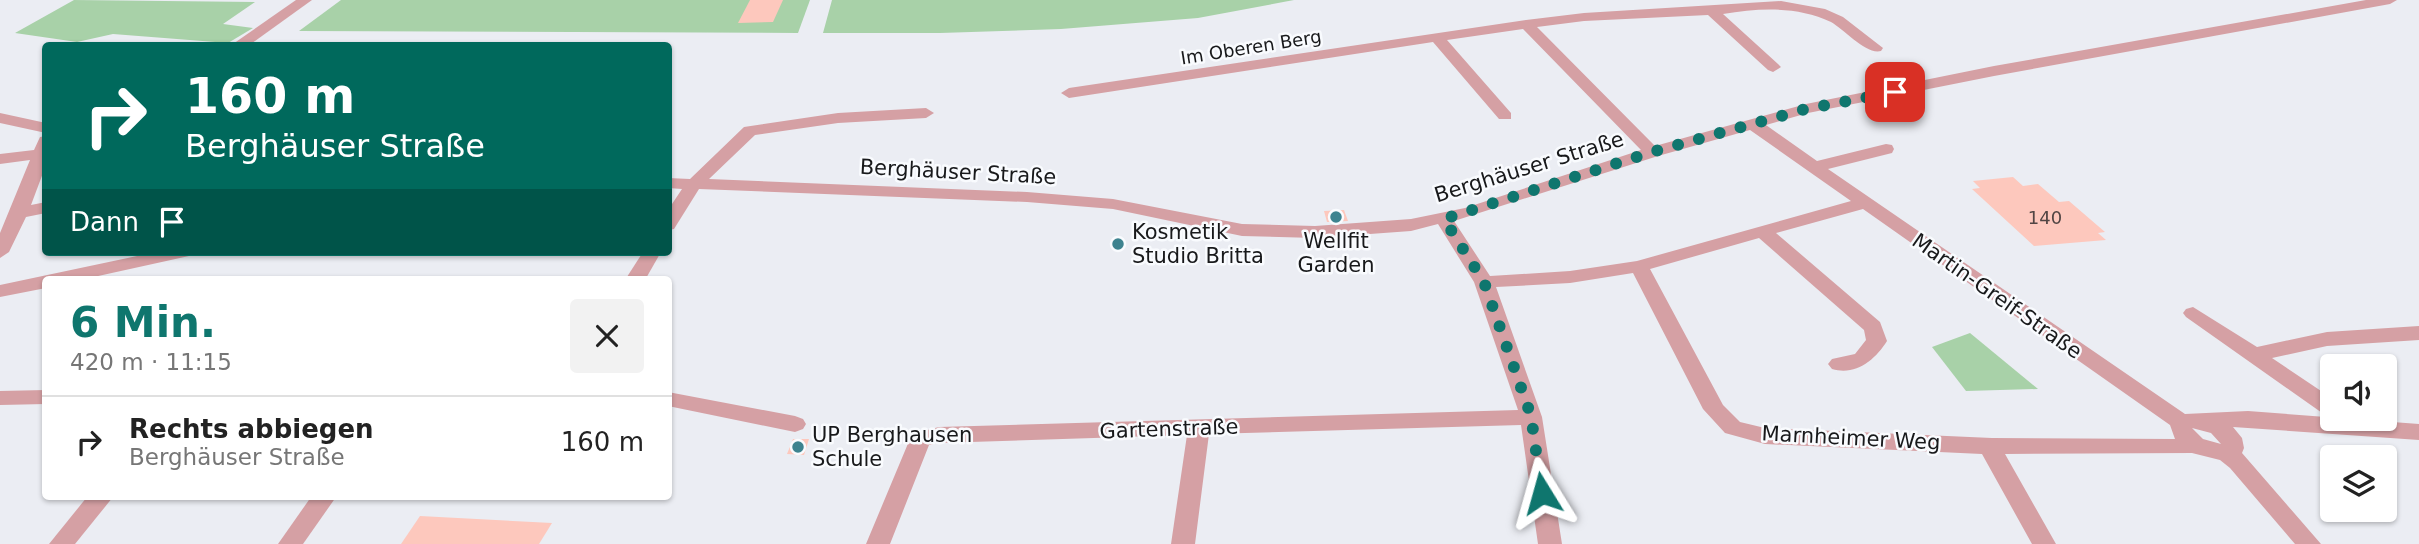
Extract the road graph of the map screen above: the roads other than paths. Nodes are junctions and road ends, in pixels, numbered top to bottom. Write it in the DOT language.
graph roads {
  1 [pos="305,0"];
  2 [pos="2390,0"];
  3 [pos="1712,12"];
  4 [pos="1526,24"];
  5 [pos="1438,38"];
  6 [pos="243,42"];
  7 [pos="1876,48"];
  8 [pos="1773,67"];
  9 [pos="1069,93"];
  10 [pos="926,113"];
  11 [pos="1505,116"];
  12 [pos="4,121"];
  13 [pos="1753,124"];
  14 [pos="42,127"];
  15 [pos="42,148"];
  16 [pos="1886,149"];
  17 [pos="42,151"];
  18 [pos="1652,152"];
  19 [pos="0,159"];
  20 [pos="1814,167"];
  21 [pos="672,183"];
  22 [pos="694,184"];
  23 [pos="1864,203"];
  24 [pos="42,207"];
  25 [pos="0,208"];
  26 [pos="20,208"];
  27 [pos="672,219"];
  28 [pos="1444,219"];
  29 [pos="1762,231"];
  30 [pos="0,251"];
  31 [pos="163,256"];
  32 [pos="650,256"];
  33 [pos="1639,266"];
  34 [pos="71,276"];
  35 [pos="637,276"];
  36 [pos="1484,282"];
  37 [pos="42,283"];
  38 [pos="0,291"];
  39 [pos="2193,313"];
  40 [pos="2419,333"];
  41 [pos="2253,355"];
  42 [pos="1839,364"];
  43 [pos="42,397"];
  44 [pos="0,398"];
  45 [pos="672,400"];
  46 [pos="2320,401"];
  47 [pos="1531,416"];
  48 [pos="2320,421"];
  49 [pos="2210,423"];
  50 [pos="794,424"];
  51 [pos="1199,429"];
  52 [pos="2395,431"];
  53 [pos="2419,432"];
  54 [pos="2187,433"];
  55 [pos="1989,446"];
  56 [pos="2225,452"];
  57 [pos="98,500"];
  58 [pos="322,500"];
  59 [pos="61,544"];
  60 [pos="290,544"];
  61 [pos="878,544"];
  62 [pos="1183,544"];
  63 [pos="1550,544"];
  64 [pos="2043,544"];
  65 [pos="2309,544"];
  1 -- 6 [label="street"];
  2 -- 13 [label="street, Berghäuser Straße"];
  3 -- 4 [label="street, Im Oberen Berg"];
  3 -- 7 [label="street, Im Oberen Berg"];
  3 -- 8 [label="street"];
  4 -- 5 [label="street, Im Oberen Berg"];
  4 -- 18 [label="street"];
  5 -- 9 [label="street, Im Oberen Berg"];
  5 -- 11 [label="street"];
  10 -- 22 [label="street"];
  12 -- 14 [label="street"];
  13 -- 18 [label="street, Berghäuser Straße"];
  13 -- 20 [label="street, Martin-Greif-Straße"];
  15 -- 19 [label="street"];
  16 -- 20 [label="street"];
  17 -- 26 [label="street"];
  18 -- 28 [label="street, Berghäuser Straße"];
  20 -- 23 [label="street, Martin-Greif-Straße"];
  21 -- 22 [label="street, Berghäuser Straße"];
  22 -- 27 [label="street"];
  22 -- 28 [label="street, Berghäuser Straße"];
  23 -- 29 [label="street"];
  23 -- 54 [label="street, Martin-Greif-Straße"];
  24 -- 26 [label="street"];
  25 -- 26 [label="street"];
  26 -- 30 [label="street"];
  28 -- 36 [label="street"];
  29 -- 33 [label="street"];
  29 -- 42 [label="street"];
  31 -- 34 [label="street"];
  32 -- 35 [label="street"];
  33 -- 36 [label="street"];
  33 -- 55 [label="street, Marnheimer Weg"];
  36 -- 47 [label="street"];
  37 -- 38 [label="street"];
  39 -- 41 [label="street"];
  40 -- 41 [label="street"];
  41 -- 46 [label="street"];
  43 -- 44 [label="street"];
  45 -- 50 [label="street"];
  47 -- 51 [label="street, Gartenstraße"];
  47 -- 63 [label="street"];
  48 -- 49 [label="street"];
  49 -- 54 [label="street"];
  49 -- 56 [label="street"];
  51 -- 61 [label="street, Gartenstraße"];
  51 -- 62 [label="street"];
  52 -- 53 [label="street"];
  54 -- 55 [label="street, Marnheimer Weg"];
  54 -- 56 [label="street, Martin-Greif-Straße"];
  55 -- 64 [label="street"];
  56 -- 65 [label="street, Martin-Greif-Straße"];
  57 -- 59 [label="street"];
  58 -- 60 [label="street"];
}
